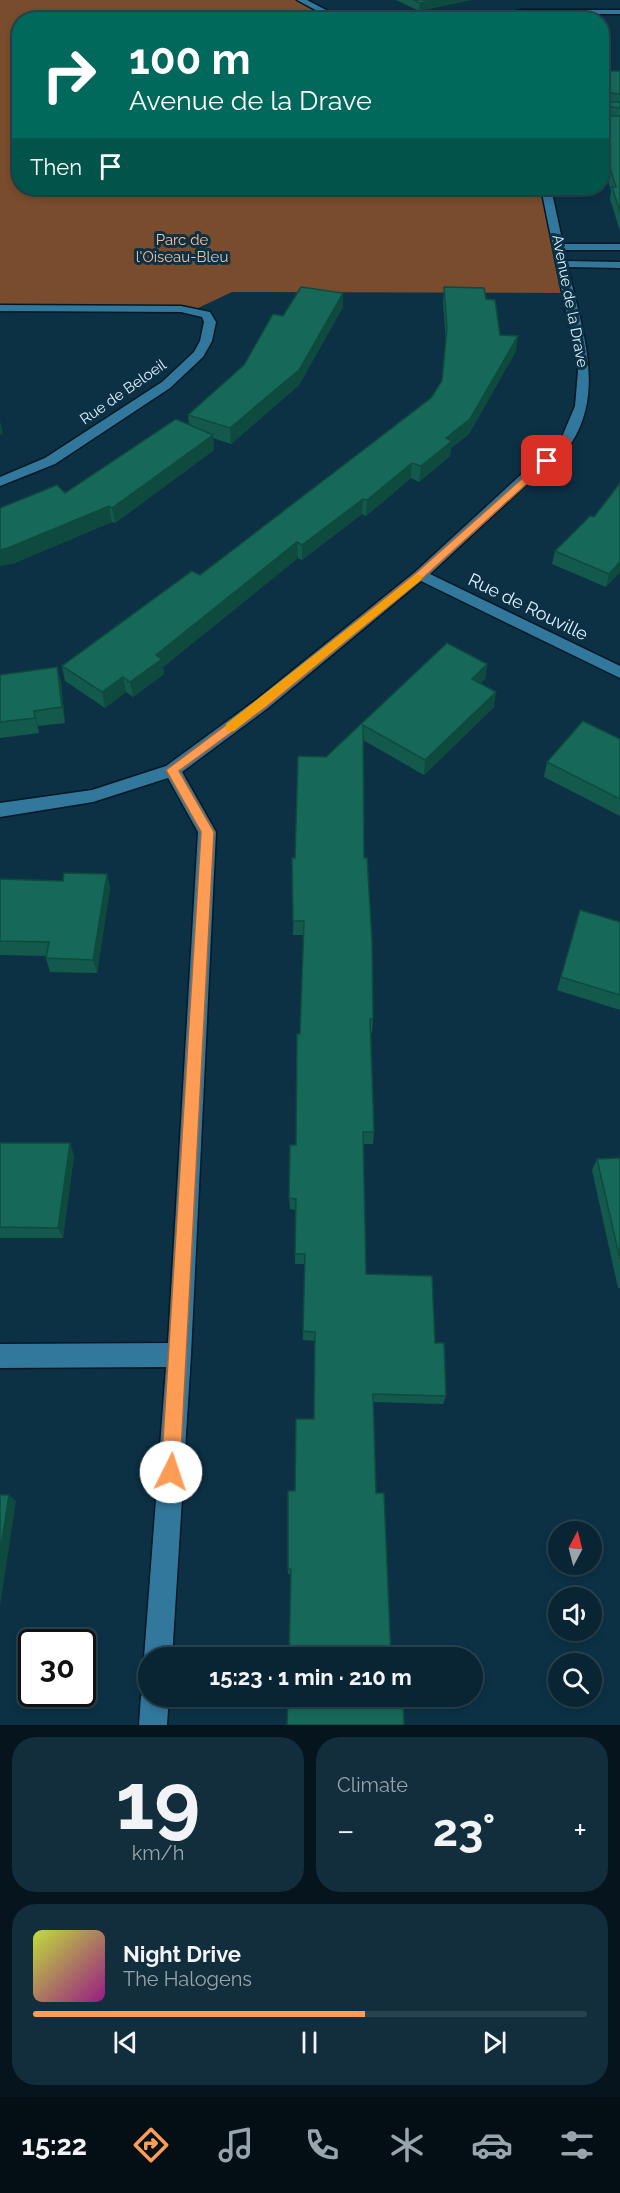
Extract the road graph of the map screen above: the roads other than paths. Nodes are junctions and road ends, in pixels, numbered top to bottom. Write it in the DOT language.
graph roads {
  1 [pos="301,0"];
  2 [pos="314,0"];
  3 [pos="518,0"];
  4 [pos="545,0"];
  5 [pos="322,10"];
  6 [pos="326,12"];
  7 [pos="521,12"];
  8 [pos="549,12"];
  9 [pos="620,12"];
  10 [pos="548,195"];
  11 [pos="559,247"];
  12 [pos="620,247"];
  13 [pos="563,264"];
  14 [pos="620,265"];
  15 [pos="0,308"];
  16 [pos="0,482"];
  17 [pos="420,575"];
  18 [pos="620,674"];
  19 [pos="172,770"];
  20 [pos="0,810"];
  21 [pos="179,1355"];
  22 [pos="0,1356"];
  23 [pos="159,1647"];
  24 [pos="154,1707"];
  25 [pos="153,1725"];
  1 -- 5 [label="street"];
  2 -- 5 [label="street"];
  3 -- 7 [label="street"];
  4 -- 8 [label="street"];
  5 -- 6 [label="street"];
  7 -- 8 [label="street"];
  8 -- 9 [label="street"];
  10 -- 11 [label="street, Avenue de la Drave"];
  11 -- 12 [label="street"];
  11 -- 13 [label="street, Avenue de la Drave"];
  13 -- 14 [label="street"];
  13 -- 17 [label="street, Avenue de la Drave"];
  15 -- 16 [label="street, Rue de Beloeil"];
  17 -- 18 [label="street, Rue de Rouville"];
  17 -- 19 [label="street, Avenue de la Drave"];
  19 -- 20 [label="street, Avenue de la Drave"];
  19 -- 21 [label="street"];
  21 -- 22 [label="street"];
  21 -- 23 [label="street"];
  24 -- 25 [label="street"];
}
